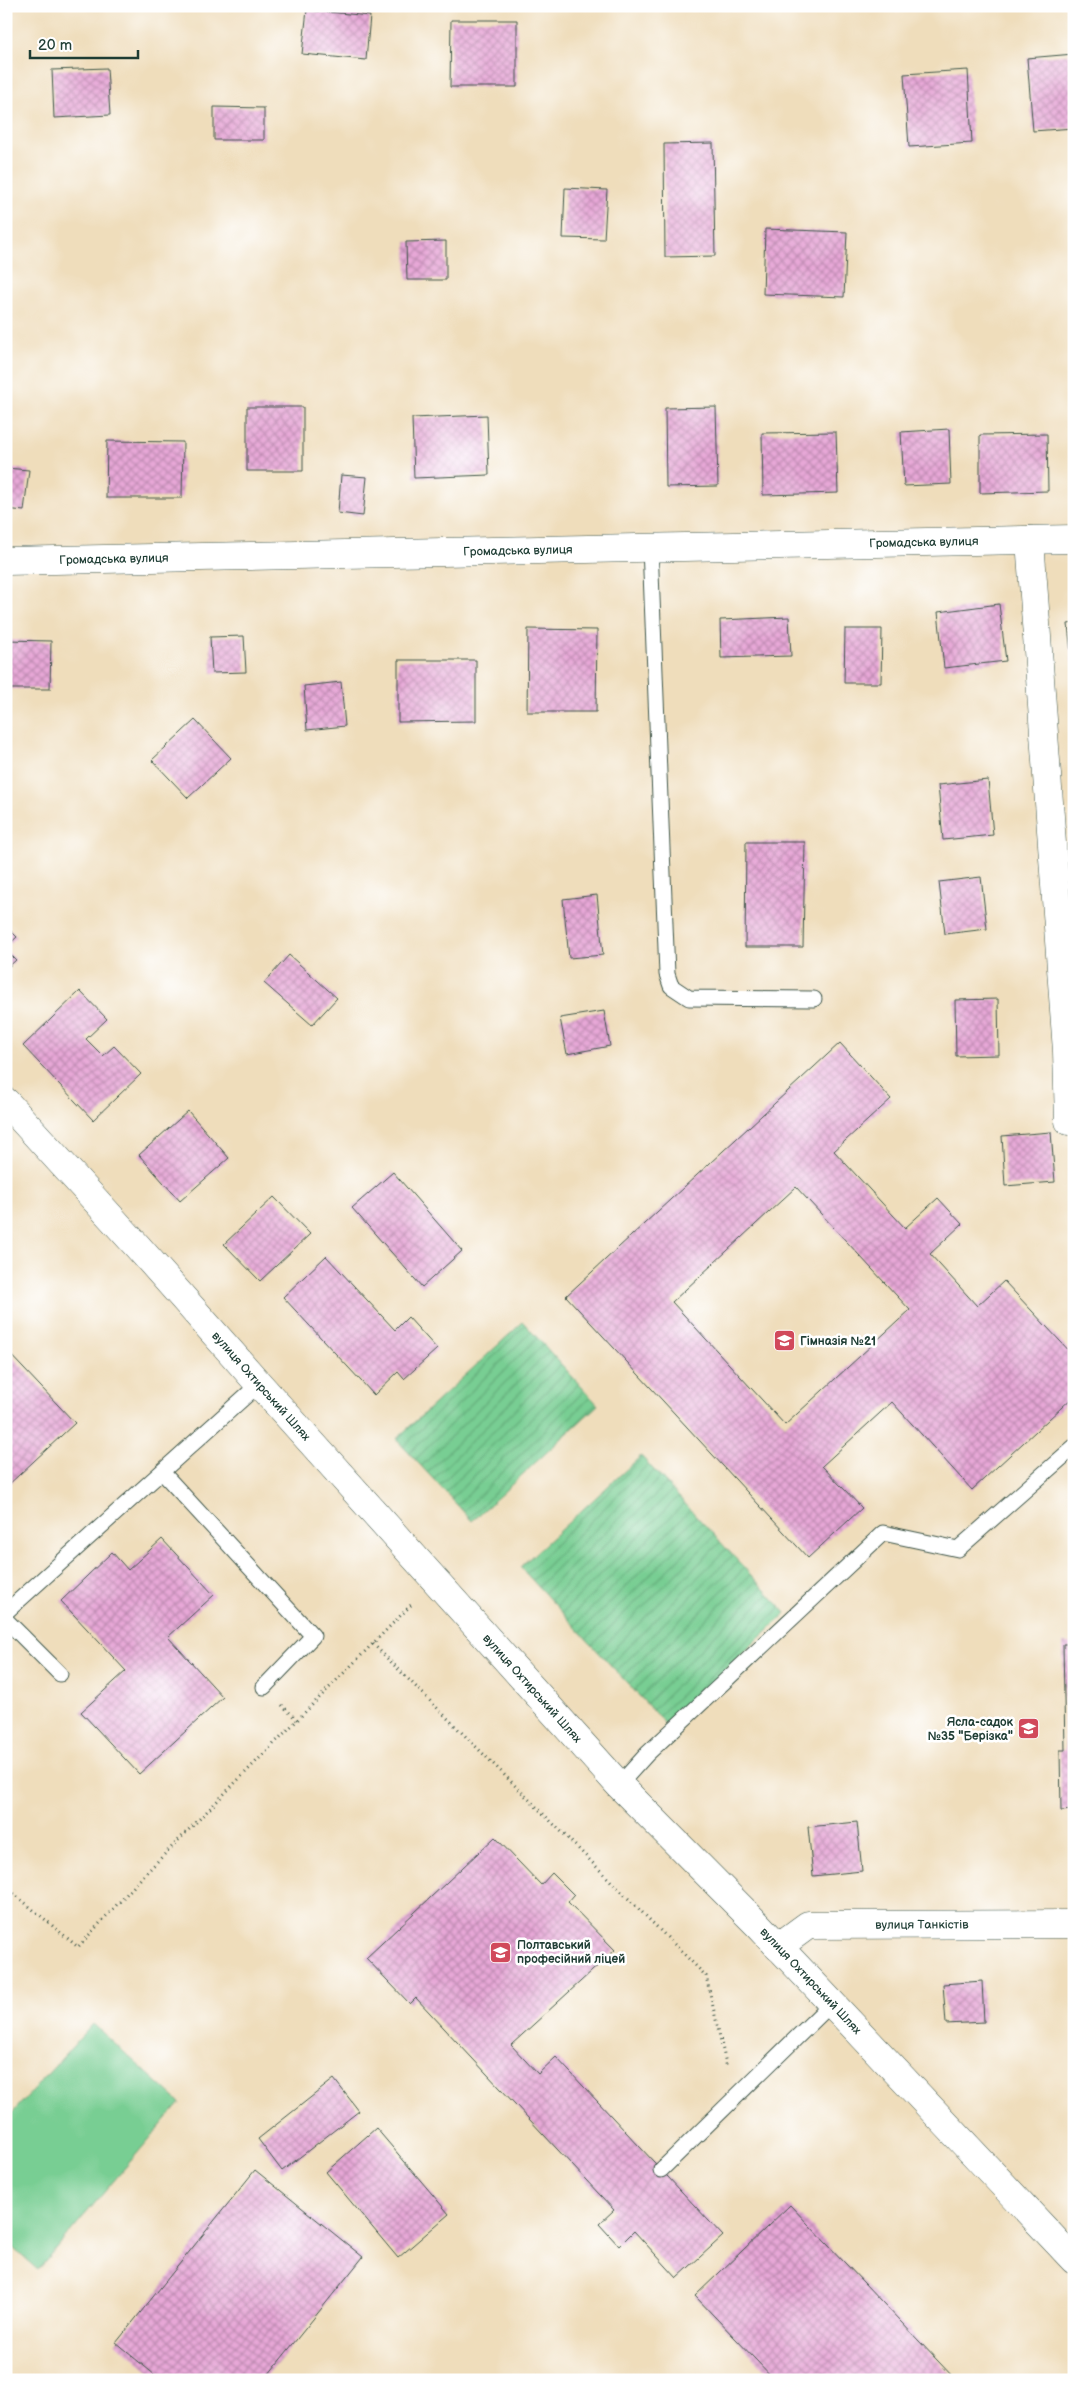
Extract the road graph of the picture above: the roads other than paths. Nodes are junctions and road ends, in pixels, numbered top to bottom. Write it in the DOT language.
graph roads {
  1 [pos="1074,538"];
  2 [pos="1030,540"];
  3 [pos="650,548"];
  4 [pos="6,561"];
  5 [pos="814,999"];
  6 [pos="1070,1050"];
  7 [pos="6,1102"];
  8 [pos="1069,1120"];
  9 [pos="259,1384"];
  10 [pos="1074,1447"];
  11 [pos="162,1472"];
  12 [pos="6,1612"];
  13 [pos="6,1620"];
  14 [pos="60,1674"];
  15 [pos="264,1687"];
  16 [pos="620,1785"];
  17 [pos="1074,1924"];
  18 [pos="778,1947"];
  19 [pos="832,2003"];
  20 [pos="661,2170"];
  21 [pos="1074,2260"];
  1 -- 2 [label="street, Громадська вулиця"];
  2 -- 3 [label="street, Громадська вулиця"];
  2 -- 6 [label="street"];
  3 -- 4 [label="street, Громадська вулиця"];
  3 -- 5 [label="lane"];
  6 -- 8 [label="street"];
  7 -- 9 [label="street, вулиця Охтирський Шлях"];
  9 -- 11 [label="lane"];
  9 -- 16 [label="street, вулиця Охтирський Шлях"];
  10 -- 16 [label="lane"];
  11 -- 12 [label="lane"];
  11 -- 15 [label="lane"];
  13 -- 14 [label="lane"];
  16 -- 18 [label="street, вулиця Охтирський Шлях"];
  17 -- 18 [label="street, вулиця Танкістів"];
  18 -- 19 [label="street, вулиця Охтирський Шлях"];
  19 -- 20 [label="lane"];
  19 -- 21 [label="street, вулиця Охтирський Шлях"];
}
